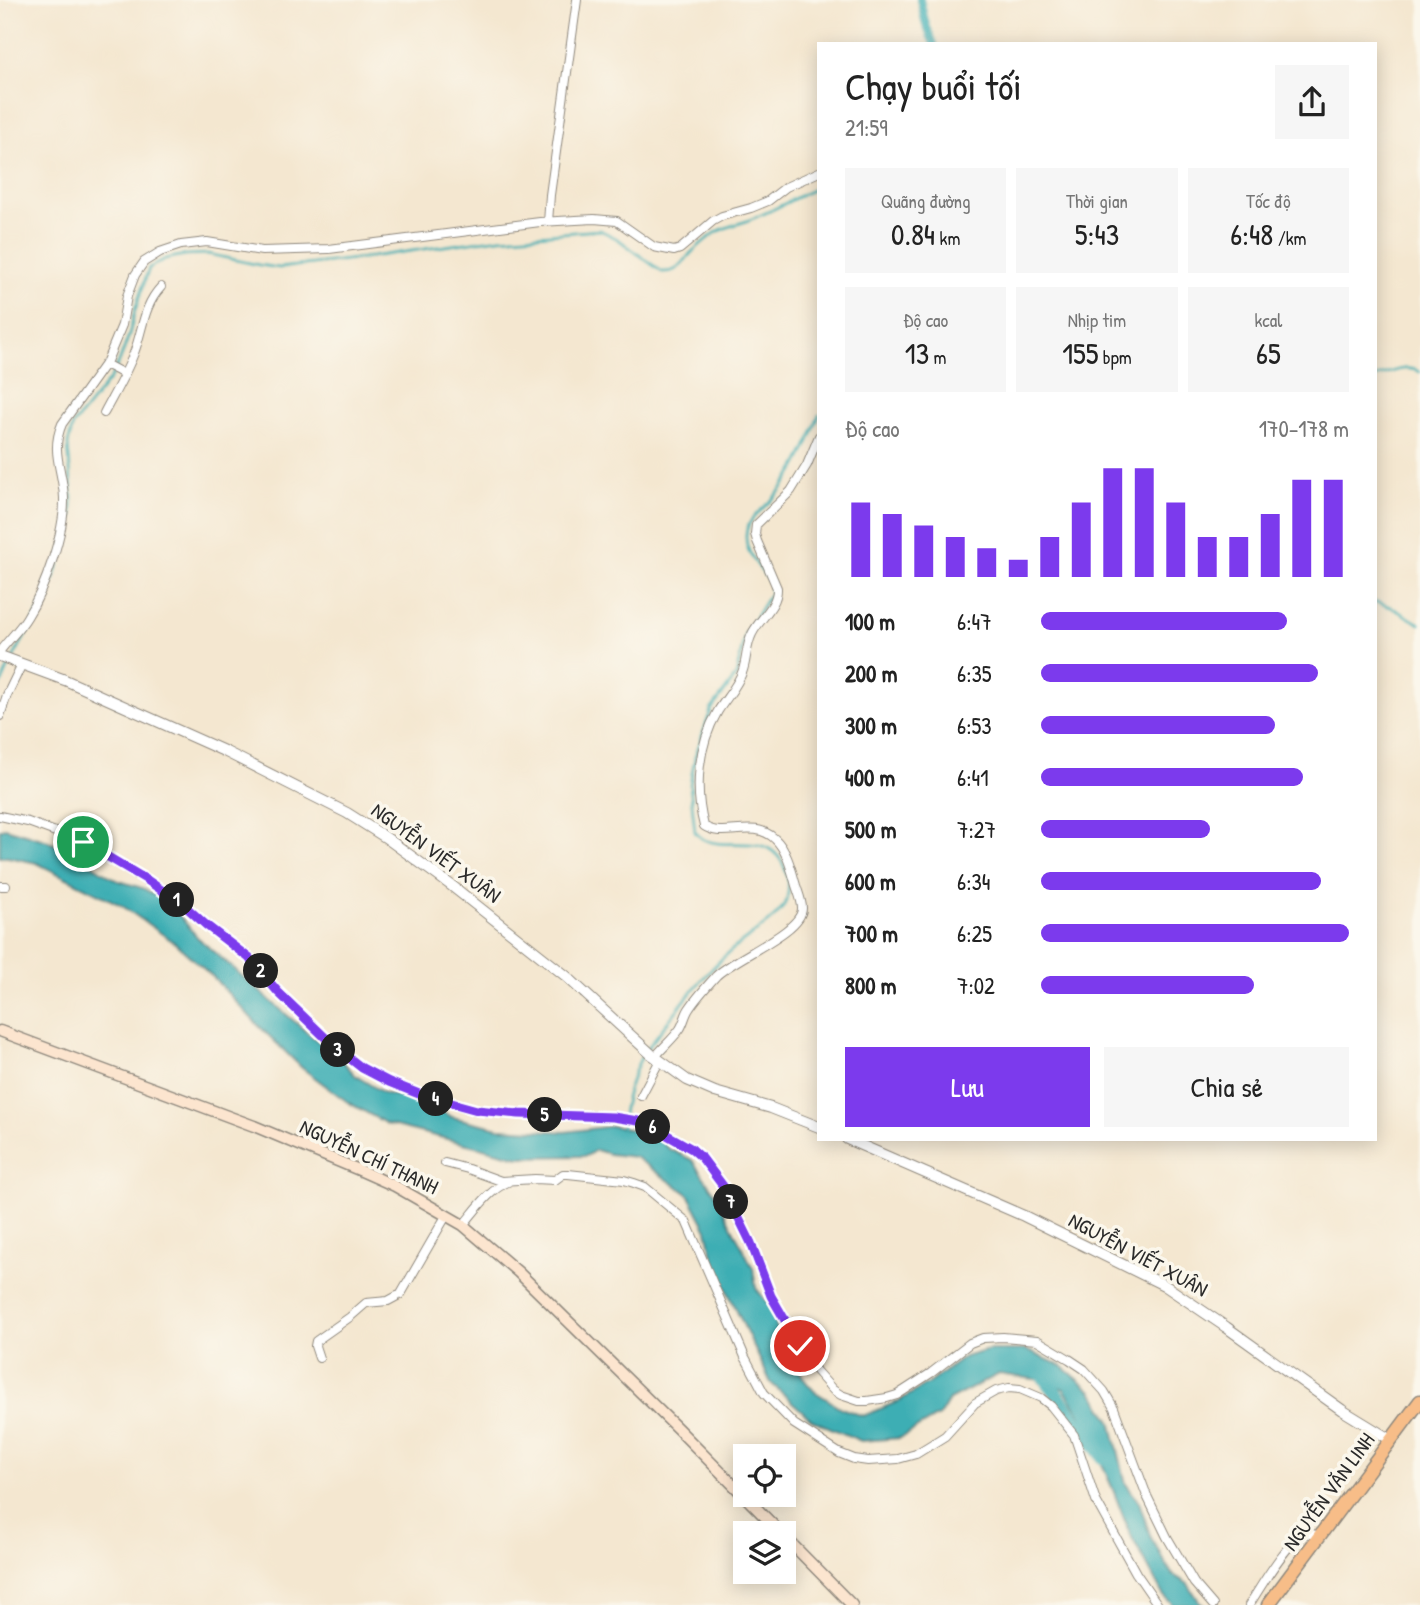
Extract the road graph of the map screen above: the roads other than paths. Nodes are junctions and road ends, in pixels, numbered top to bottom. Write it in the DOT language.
graph roads {
  1 [pos="577,0"];
  2 [pos="817,173"];
  3 [pos="544,222"];
  4 [pos="161,287"];
  5 [pos="107,365"];
  6 [pos="121,373"];
  7 [pos="104,413"];
  8 [pos="817,441"];
  9 [pos="1,654"];
  10 [pos="20,662"];
  11 [pos="0,716"];
  12 [pos="0,816"];
  13 [pos="0,1031"];
  14 [pos="655,1057"];
  15 [pos="641,1096"];
  16 [pos="817,1126"];
  17 [pos="852,1141"];
  18 [pos="445,1163"];
  19 [pos="508,1182"];
  20 [pos="446,1216"];
  21 [pos="463,1225"];
  22 [pos="319,1358"];
  23 [pos="1420,1401"];
  24 [pos="1391,1440"];
  25 [pos="768,1521"];
  26 [pos="1321,1535"];
  27 [pos="796,1549"];
  28 [pos="1269,1604"];
  29 [pos="852,1605"];
  30 [pos="1158,1605"];
  31 [pos="1213,1605"];
  32 [pos="1249,1605"];
  1 -- 3 [label="street"];
  2 -- 3 [label="street"];
  3 -- 5 [label="street"];
  4 -- 6 [label="street"];
  5 -- 6 [label="street"];
  5 -- 9 [label="street"];
  6 -- 7 [label="street"];
  8 -- 14 [label="street"];
  9 -- 10 [label="street, NGUYỄN VIẾT XUÂN"];
  10 -- 11 [label="street"];
  10 -- 14 [label="street, NGUYỄN VIẾT XUÂN"];
  12 -- 31 [label="street"];
  13 -- 20 [label="main road, NGUYỄN CHÍ THANH"];
  14 -- 15 [label="street"];
  14 -- 16 [label="street, NGUYỄN VIẾT XUÂN"];
  17 -- 24 [label="street, NGUYỄN VIẾT XUÂN"];
  18 -- 19 [label="street"];
  19 -- 21 [label="street"];
  19 -- 30 [label="street"];
  20 -- 21 [label="main road, NGUYỄN CHÍ THANH"];
  20 -- 22 [label="street"];
  21 -- 25 [label="main road, NGUYỄN CHÍ THANH"];
  23 -- 24 [label="highway, NGUYỄN VĂN LINH"];
  24 -- 26 [label="highway, NGUYỄN VĂN LINH"];
  26 -- 28 [label="highway, NGUYỄN VĂN LINH"];
  26 -- 32 [label="street"];
  27 -- 29 [label="main road, NGUYỄN CHÍ THANH"];
}
